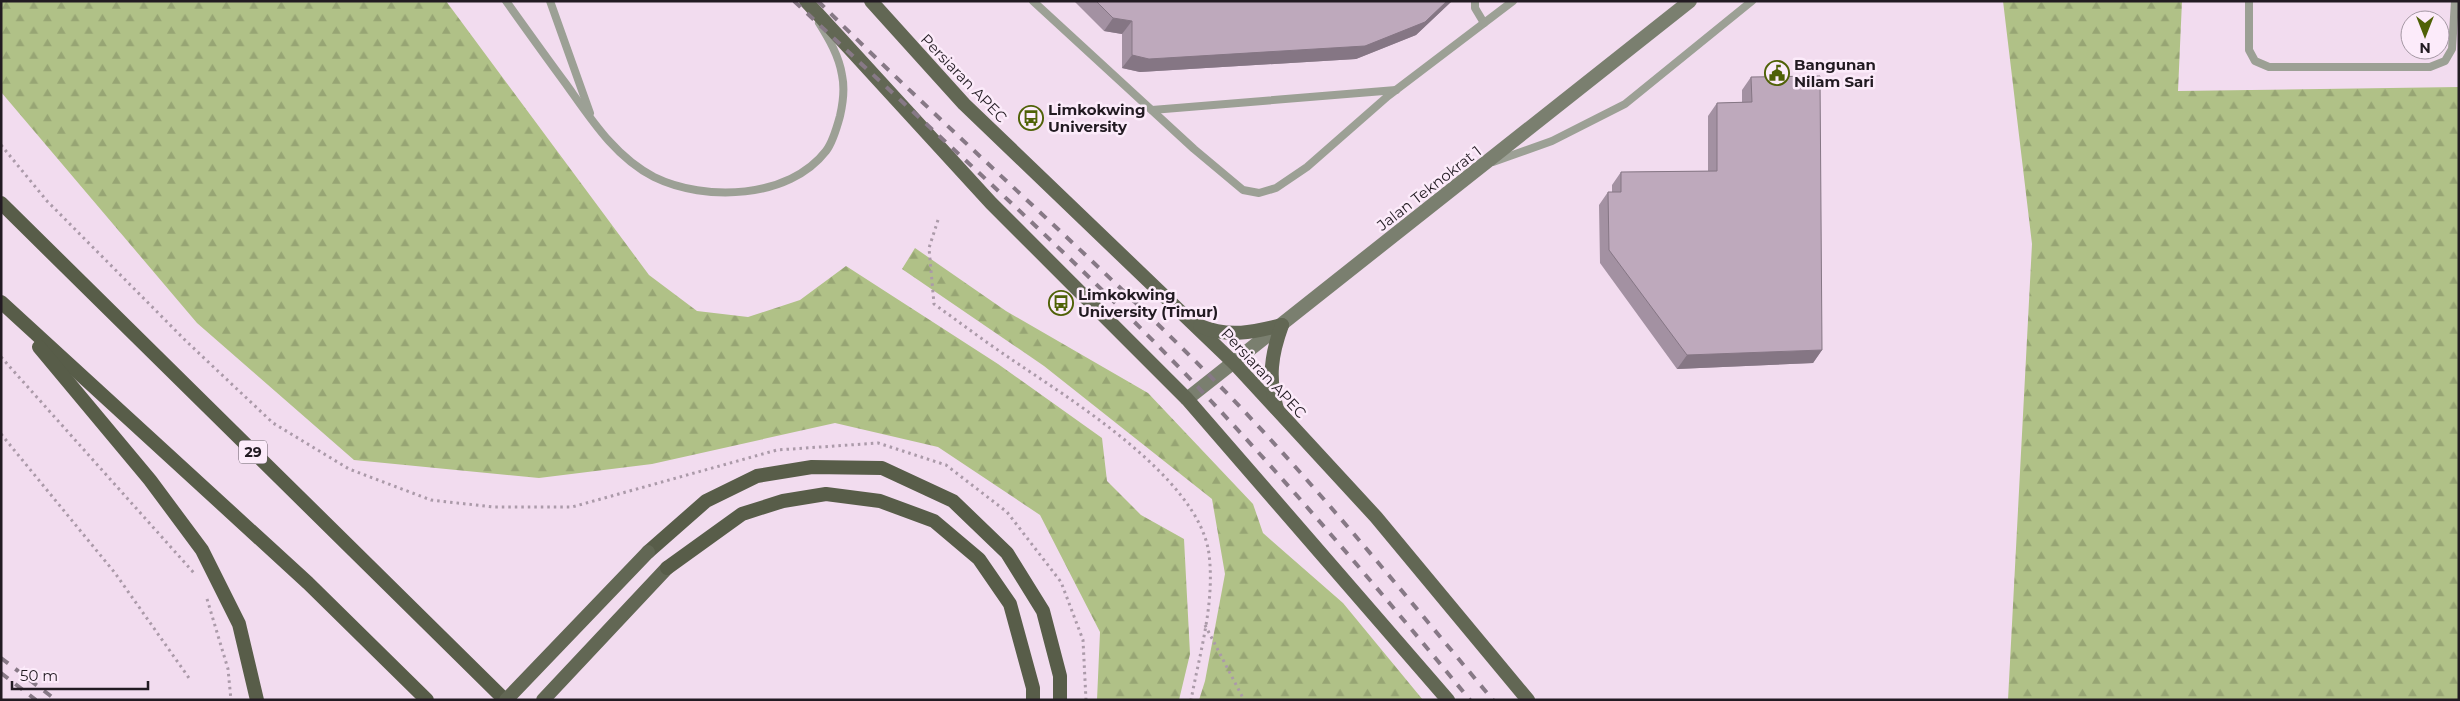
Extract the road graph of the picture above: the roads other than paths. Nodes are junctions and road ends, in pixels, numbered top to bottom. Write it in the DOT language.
graph roads {
  1 [pos="506,1"];
  2 [pos="550,1"];
  3 [pos="871,1"];
  4 [pos="1033,1"];
  5 [pos="1475,1"];
  6 [pos="1513,1"];
  7 [pos="1690,1"];
  8 [pos="1752,1"];
  9 [pos="2249,1"];
  10 [pos="2455,1"];
  11 [pos="808,4"];
  12 [pos="1484,23"];
  13 [pos="1396,90"];
  14 [pos="1152,110"];
  15 [pos="593,122"];
  16 [pos="1484,166"];
  17 [pos="1,203"];
  18 [pos="3,304"];
  19 [pos="1195,323"];
  20 [pos="1282,325"];
  21 [pos="1235,364"];
  22 [pos="1187,399"];
  23 [pos="1278,412"];
  24 [pos="648,552"];
  25 [pos="667,568"];
  26 [pos="439,637"];
  27 [pos="256,700"];
  28 [pos="426,700"];
  29 [pos="505,700"];
  30 [pos="516,700"];
  31 [pos="543,700"];
  32 [pos="1032,700"];
  33 [pos="1060,700"];
  34 [pos="1448,700"];
  35 [pos="1528,700"];
  1 -- 15 [label="lane"];
  2 -- 15 [label="lane"];
  3 -- 19 [label="main road, Persiaran APEC"];
  4 -- 14 [label="lane"];
  5 -- 12 [label="lane"];
  6 -- 12 [label="lane"];
  7 -- 16 [label="main road, Jalan Teknokrat 1"];
  8 -- 16 [label="lane"];
  9 -- 10 [label="lane"];
  11 -- 15 [label="lane"];
  11 -- 22 [label="main road"];
  12 -- 13 [label="lane"];
  13 -- 14 [label="lane"];
  13 -- 14 [label="lane"];
  16 -- 20 [label="main road, Jalan Teknokrat 1"];
  17 -- 26 [label="highway, 29"];
  18 -- 27 [label="highway"];
  18 -- 28 [label="highway"];
  19 -- 20 [label="main road"];
  19 -- 21 [label="main road, Persiaran APEC"];
  20 -- 21 [label="main road, Jalan Teknokrat 1"];
  20 -- 23 [label="main road"];
  21 -- 22 [label="main road, Jalan Teknokrat 1"];
  21 -- 23 [label="main road, Persiaran APEC"];
  22 -- 34 [label="main road"];
  23 -- 35 [label="main road, Persiaran APEC"];
  24 -- 29 [label="main road, bridge"];
  24 -- 33 [label="highway"];
  25 -- 31 [label="main road"];
  25 -- 32 [label="highway"];
  26 -- 29 [label="highway, 29"];
  26 -- 30 [label="highway"];
}
